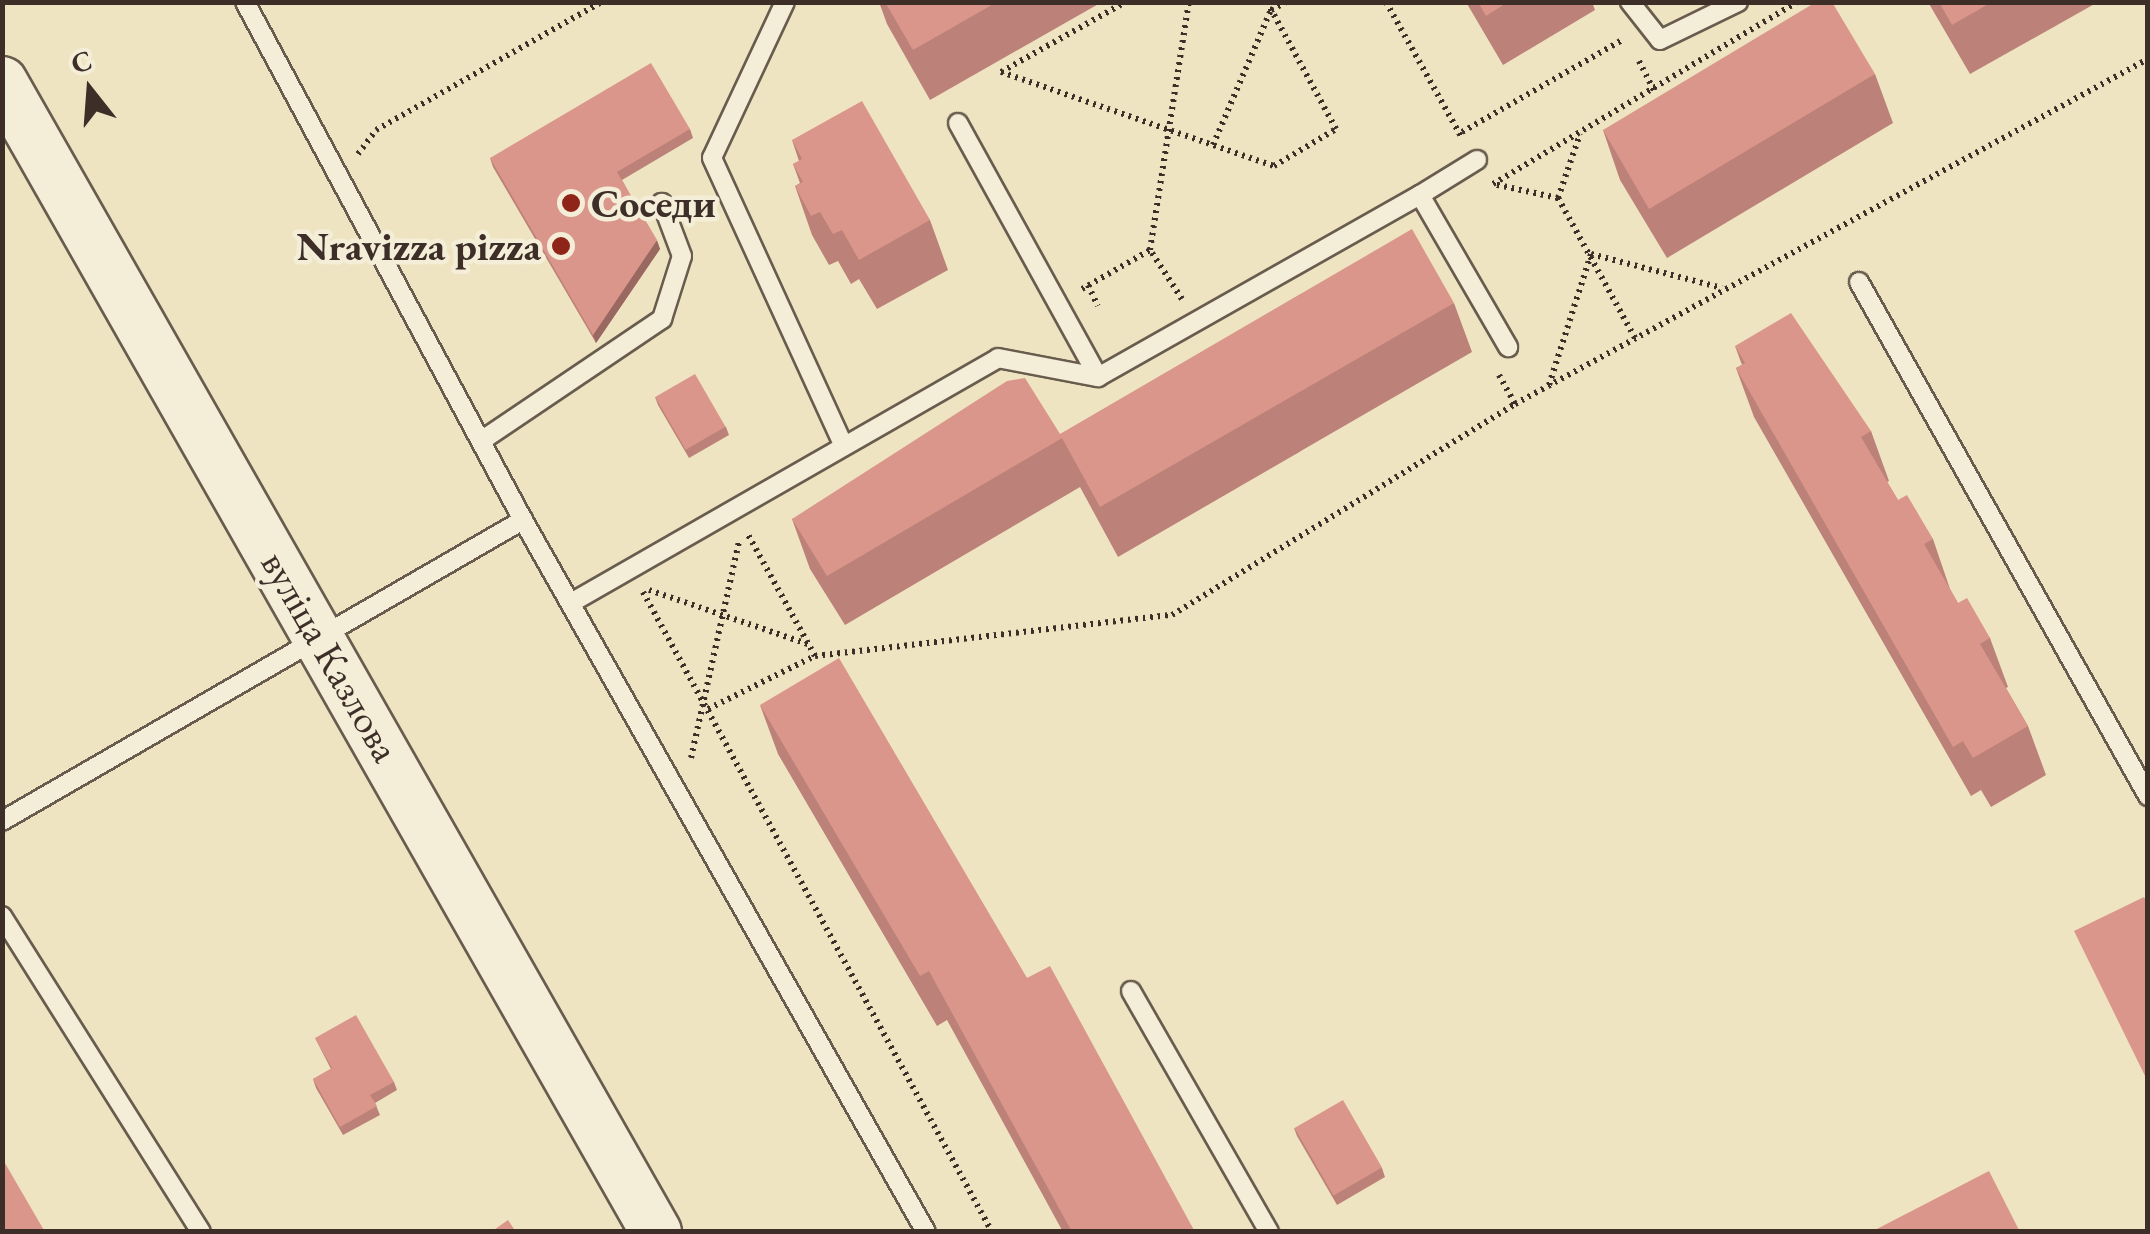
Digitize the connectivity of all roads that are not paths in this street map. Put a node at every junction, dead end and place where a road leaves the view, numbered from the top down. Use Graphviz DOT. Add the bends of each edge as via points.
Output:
graph roads {
  1 [pos="246,2"];
  2 [pos="785,2"];
  3 [pos="1630,2"];
  4 [pos="1738,2"];
  5 [pos="2,82"];
  6 [pos="958,123"];
  7 [pos="1477,160"];
  8 [pos="1420,195"];
  9 [pos="662,203"];
  10 [pos="1858,282"];
  11 [pos="1508,347"];
  12 [pos="1098,377"];
  13 [pos="484,439"];
  14 [pos="843,444"];
  15 [pos="523,520"];
  16 [pos="576,600"];
  17 [pos="319,634"];
  18 [pos="2148,796"];
  19 [pos="2,821"];
  20 [pos="2,916"];
  21 [pos="1131,991"];
  22 [pos="202,1232"];
  23 [pos="656,1232"];
  24 [pos="926,1232"];
  25 [pos="1269,1232"];
  1 -- 13 [label="lane" via="339,184"];
  2 -- 14 [label="lane" via="720,133 714,169"];
  3 -- 4 [label="lane" via="1660,40"];
  5 -- 17 [label="main road, вуліца Казлова"];
  6 -- 12 [label="lane"];
  7 -- 8 [label="lane"];
  8 -- 11 [label="lane"];
  8 -- 12 [label="lane"];
  9 -- 13 [label="lane" via="682,256 662,319"];
  10 -- 18 [label="lane"];
  12 -- 14 [label="lane" via="998,358"];
  13 -- 15 [label="lane"];
  14 -- 16 [label="lane"];
  15 -- 16 [label="lane"];
  15 -- 17 [label="lane"];
  16 -- 24 [label="lane" via="678,798"];
  17 -- 19 [label="lane"];
  17 -- 23 [label="main road, вуліца Казлова"];
  20 -- 22 [label="lane"];
  21 -- 25 [label="lane"];
}
